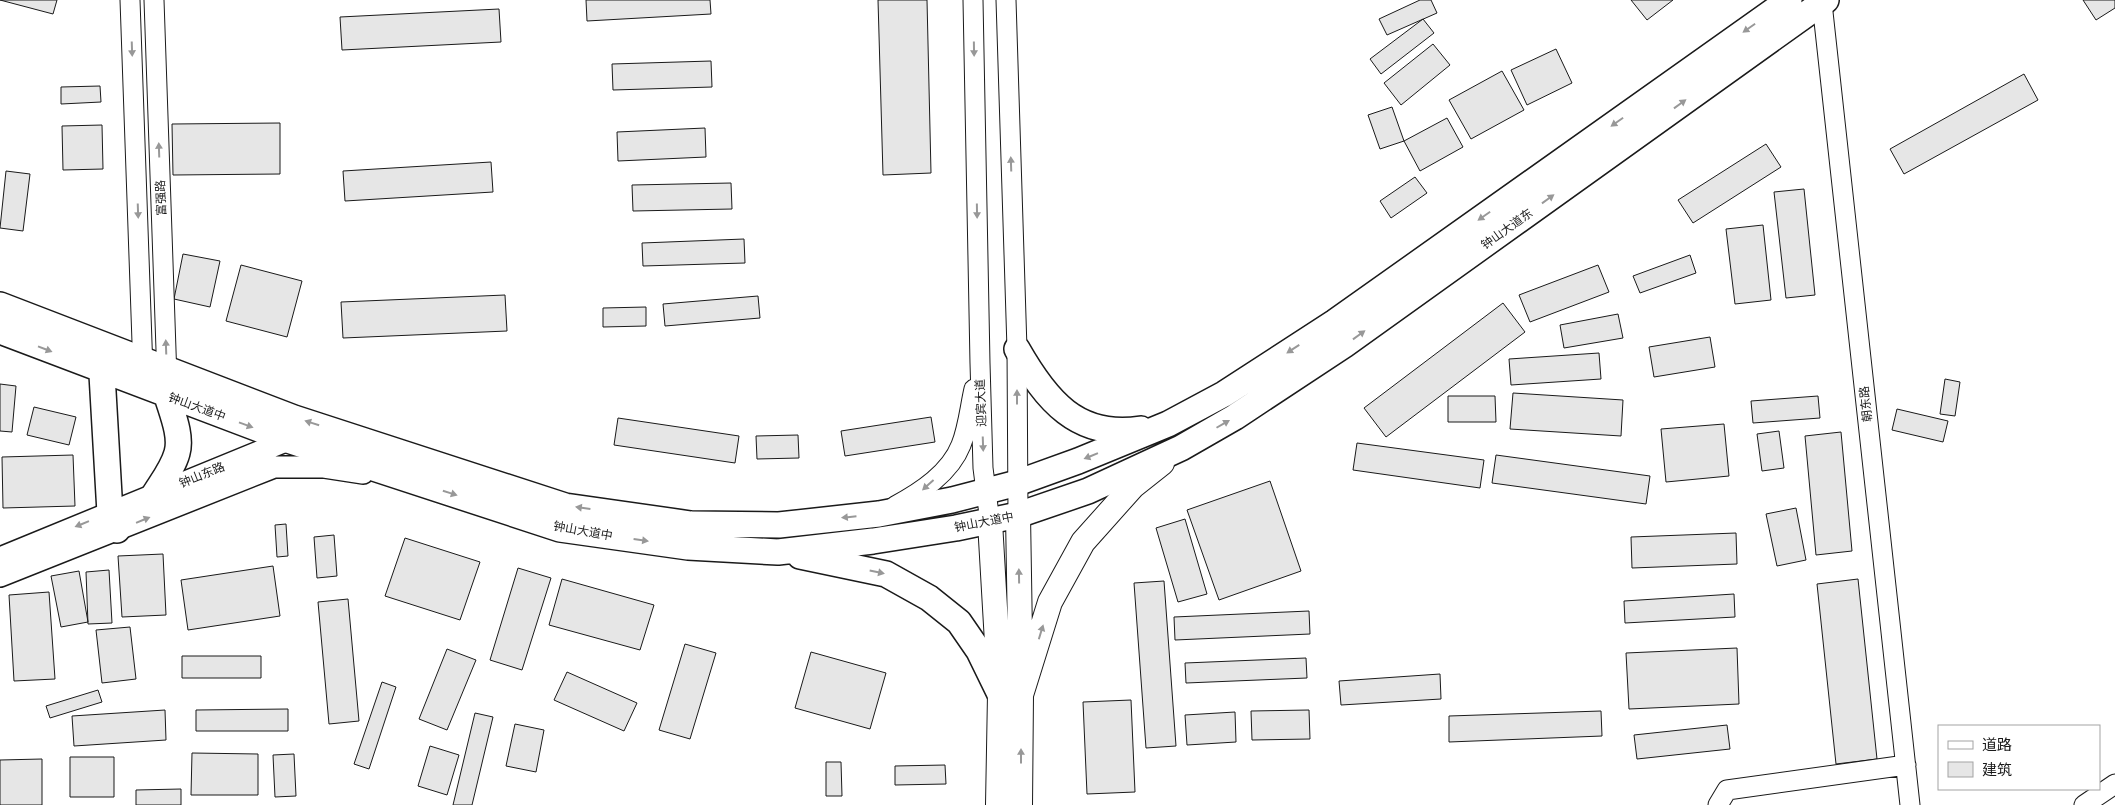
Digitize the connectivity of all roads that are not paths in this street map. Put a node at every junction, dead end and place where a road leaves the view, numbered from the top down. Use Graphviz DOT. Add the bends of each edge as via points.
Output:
graph roads {
  1 [pos="130,0"];
  2 [pos="154,0"];
  3 [pos="973,0"];
  4 [pos="1006,0"];
  5 [pos="1789,0"];
  6 [pos="1824,1"];
  7 [pos="0,305"];
  8 [pos="0,331"];
  9 [pos="100,344"];
  10 [pos="1017,350"];
  11 [pos="143,360"];
  12 [pos="980,363"];
  13 [pos="167,370"];
  14 [pos="102,371"];
  15 [pos="143,387"];
  16 [pos="167,396"];
  17 [pos="1168,424"];
  18 [pos="288,440"];
  19 [pos="1181,448"];
  20 [pos="411,456"];
  21 [pos="411,480"];
  22 [pos="1017,483"];
  23 [pos="986,490"];
  24 [pos="154,495"];
  25 [pos="879,514"];
  26 [pos="1018,515"];
  27 [pos="113,521"];
  28 [pos="990,522"];
  29 [pos="778,552"];
  30 [pos="0,558"];
  31 [pos="0,576"];
  32 [pos="1010,695"];
  33 [pos="1906,765"];
  34 [pos="2115,784"];
  35 [pos="998,805"];
  36 [pos="1020,805"];
  37 [pos="1718,805"];
  38 [pos="1910,805"];
  39 [pos="2084,805"];
  1 -- 11 [label="street, 富强路, one-way"];
  13 -- 2 [label="street, 富强路, one-way"];
  3 -- 12 [label="street, 迎宾大道, one-way"];
  10 -- 4 [label="street, 迎宾大道, one-way"];
  5 -- 17 [label="highway, 钟山大道东, one-way" via="1335,322 1224,394"];
  19 -- 6 [label="highway, 钟山大道东, one-way" via="1344,346"];
  6 -- 33 [label="street, 朝东路"];
  7 -- 9 [label="highway, 钟山大道中"];
  8 -- 14 [label="highway, 钟山大道中, one-way"];
  9 -- 11 [label="highway, 钟山大道中"];
  9 -- 14 [label="highway"];
  10 -- 17 [label="highway" via="1035,380 1057,406 1073,418 1101,429 1128,431"];
  22 -- 10 [label="street, 迎宾大道, one-way"];
  11 -- 13 [label="highway, 钟山大道中"];
  11 -- 15 [label="street, 富强路"];
  12 -- 23 [label="street, 迎宾大道, one-way"];
  12 -- 25 [label="street, one-way" via="962,444 956,454 919,493"];
  13 -- 16 [label="street, 富强路"];
  20 -- 13 [label="highway, 钟山大道中, one-way" via="294,418"];
  14 -- 15 [label="highway, 钟山大道中"];
  14 -- 27 [label="highway"];
  15 -- 16 [label="highway, 钟山大道中"];
  16 -- 18 [label="highway, 钟山大道中, one-way"];
  16 -- 24 [label="highway" via="177,432 178,452"];
  17 -- 22 [label="highway, 钟山大道中, one-way"];
  18 -- 20 [label="main road, 钟山东路"];
  18 -- 21 [label="highway, 钟山大道中"];
  18 -- 24 [label="main road, 钟山东路"];
  19 -- 26 [label="highway, 钟山大道中" via="1088,491"];
  32 -- 19 [label="main road, one-way" via="1050,602 1083,542 1132,486"];
  25 -- 20 [label="highway, 钟山大道中, one-way" via="779,524 691,524 565,506"];
  27 -- 21 [label="main road, 钟山东路, one-way" via="274,467 324,467"];
  21 -- 29 [label="highway, 钟山大道中, one-way" via="560,529 688,547"];
  22 -- 23 [label="highway, 钟山大道中"];
  22 -- 26 [label="street, 迎宾大道"];
  23 -- 25 [label="highway, 钟山大道中"];
  23 -- 28 [label="street, 迎宾大道"];
  24 -- 27 [label="main road, 钟山东路"];
  26 -- 28 [label="highway, 钟山大道中"];
  32 -- 26 [label="main road, 迎宾大道, one-way"];
  27 -- 30 [label="main road, 钟山东路, one-way"];
  27 -- 31 [label="main road, 钟山东路"];
  28 -- 29 [label="highway, 钟山大道中"];
  28 -- 32 [label="main road, 迎宾大道"];
  29 -- 32 [label="highway, one-way" via="886,574 929,598 959,622"];
  32 -- 35 [label="main road, 迎宾大道"];
  36 -- 32 [label="main road, 迎宾大道, one-way"];
  33 -- 37 [label="street" via="1726,790"];
  33 -- 38 [label="street, 朝东路"];
  34 -- 39 [label="street"];
}
